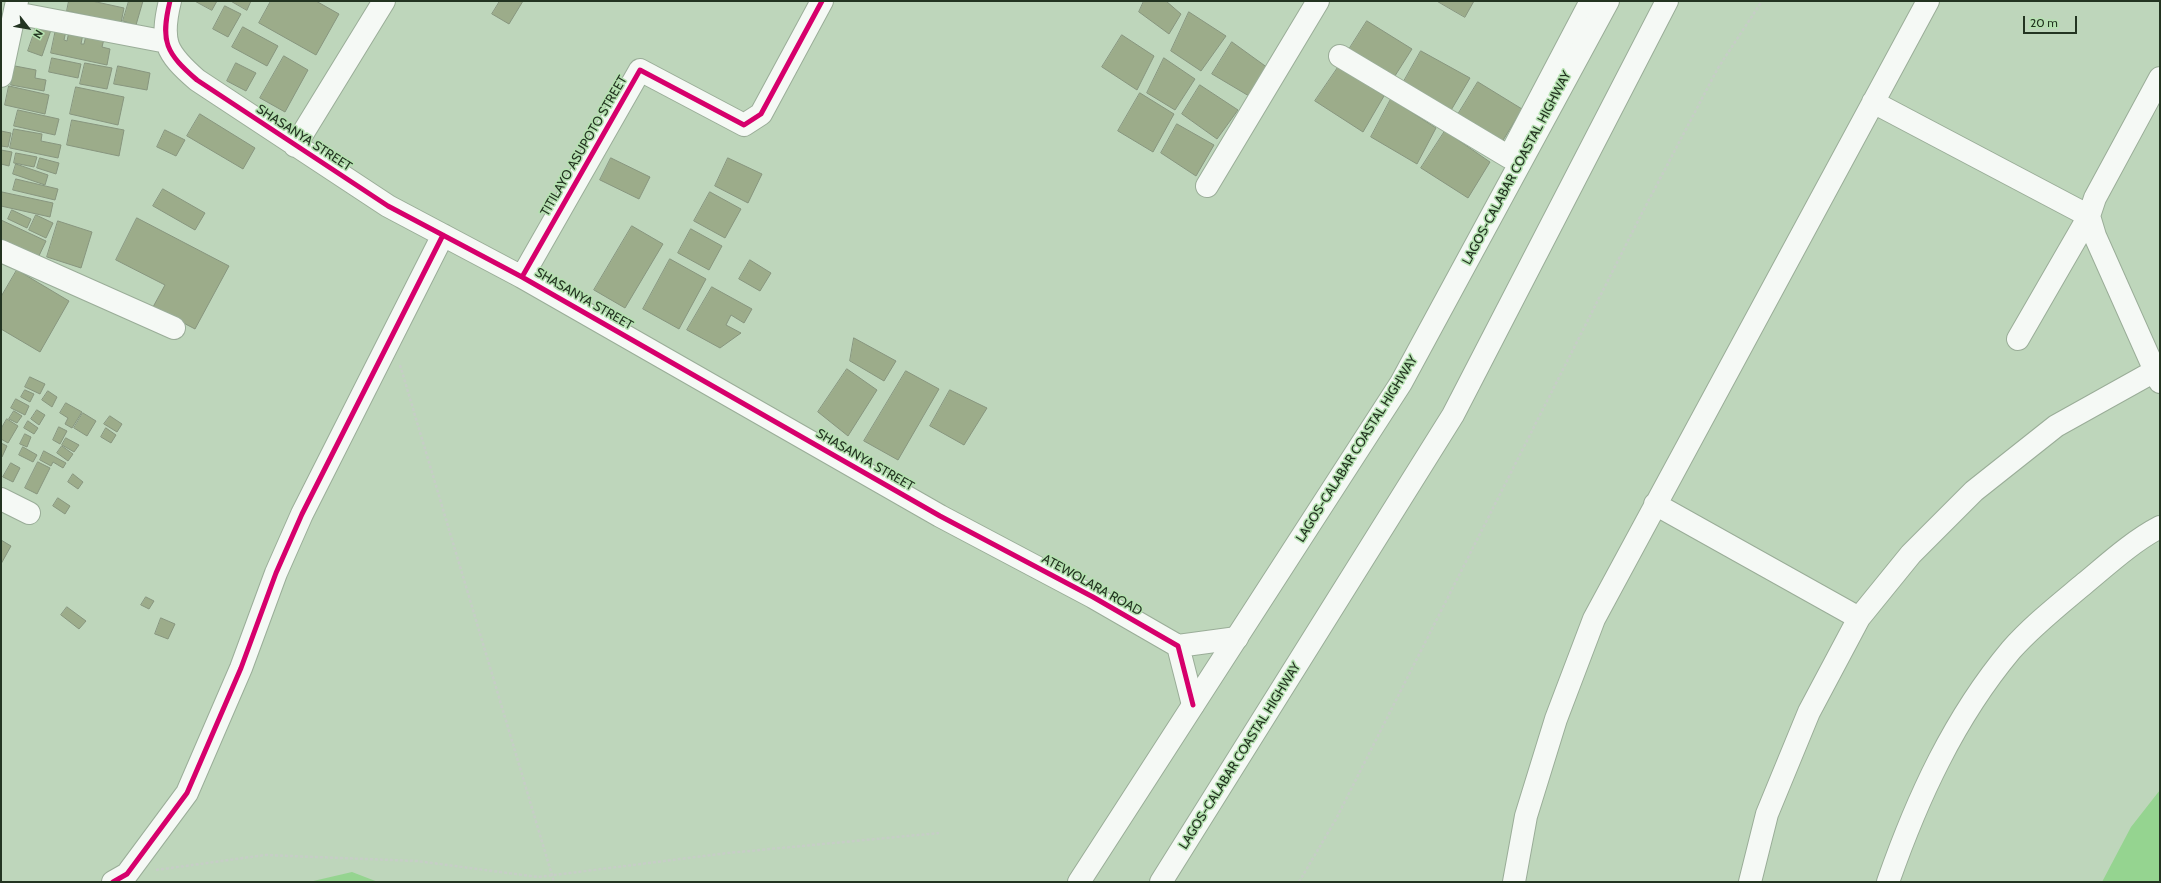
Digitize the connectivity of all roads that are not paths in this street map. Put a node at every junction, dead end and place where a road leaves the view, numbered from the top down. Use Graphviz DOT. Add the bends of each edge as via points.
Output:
graph roads {
  1 [pos="170,1"];
  2 [pos="384,1"];
  3 [pos="822,1"];
  4 [pos="1318,1"];
  5 [pos="1590,1"];
  6 [pos="1608,1"];
  7 [pos="1667,1"];
  8 [pos="1928,1"];
  9 [pos="16,7"];
  10 [pos="167,42"];
  11 [pos="1340,56"];
  12 [pos="1,76"];
  13 [pos="2160,78"];
  14 [pos="1873,102"];
  15 [pos="295,146"];
  16 [pos="1207,186"];
  17 [pos="2089,216"];
  18 [pos="443,235"];
  19 [pos="1,251"];
  20 [pos="522,276"];
  21 [pos="174,328"];
  22 [pos="2018,339"];
  23 [pos="2158,373"];
  24 [pos="1,499"];
  25 [pos="1655,504"];
  26 [pos="30,513"];
  27 [pos="940,516"];
  28 [pos="2160,527"];
  29 [pos="1859,618"];
  30 [pos="1237,638"];
  31 [pos="1178,646"];
  32 [pos="1193,705"];
  33 [pos="120,878"];
  34 [pos="1079,882"];
  35 [pos="1161,882"];
  36 [pos="1514,882"];
  37 [pos="1750,882"];
  38 [pos="1888,882"];
  1 -- 10 [label="main road, SHASANYA STREET" via="165,21"];
  2 -- 15 [label="main road"];
  3 -- 20 [label="main road, TITILAYO ASUPOTO STREET" via="760,114 744,125 640,70"];
  4 -- 16 [label="main road"];
  5 -- 11 [label="main road" via="1509,157"];
  6 -- 30 [label="main road, LAGOS-CALABAR COASTAL HIGHWAY" via="1401,383"];
  7 -- 35 [label="main road, LAGOS-CALABAR COASTAL HIGHWAY" via="1453,415"];
  8 -- 14 [label="main road"];
  9 -- 10 [label="main road"];
  9 -- 12 [label="main road"];
  10 -- 15 [label="main road, SHASANYA STREET" via="175,60 197,80"];
  13 -- 17 [label="main road" via="2095,198"];
  14 -- 17 [label="main road"];
  14 -- 25 [label="main road"];
  15 -- 18 [label="main road, SHASANYA STREET" via="388,206"];
  17 -- 22 [label="main road"];
  17 -- 23 [label="main road" via="2095,236"];
  18 -- 20 [label="main road, SHASANYA STREET"];
  18 -- 33 [label="main road" via="302,514 187,793"];
  19 -- 21 [label="main road"];
  20 -- 27 [label="main road, SHASANYA STREET"];
  23 -- 29 [label="main road" via="2056,426 1974,491 1911,554"];
  24 -- 26 [label="main road"];
  25 -- 29 [label="main road"];
  25 -- 36 [label="main road" via="1594,619 1556,719 1526,816"];
  27 -- 31 [label="main road, ATEWOLARA ROAD" via="1093,597"];
  28 -- 38 [label="main road" via="2103,568 2056,607 2011,650 1973,703 1936,763 1906,830"];
  29 -- 37 [label="main road" via="1809,712 1767,814"];
  30 -- 31 [label="main road"];
  30 -- 32 [label="main road, LAGOS-CALABAR COASTAL HIGHWAY"];
  31 -- 32 [label="main road"];
  32 -- 34 [label="main road, LAGOS-CALABAR COASTAL HIGHWAY"];
}
